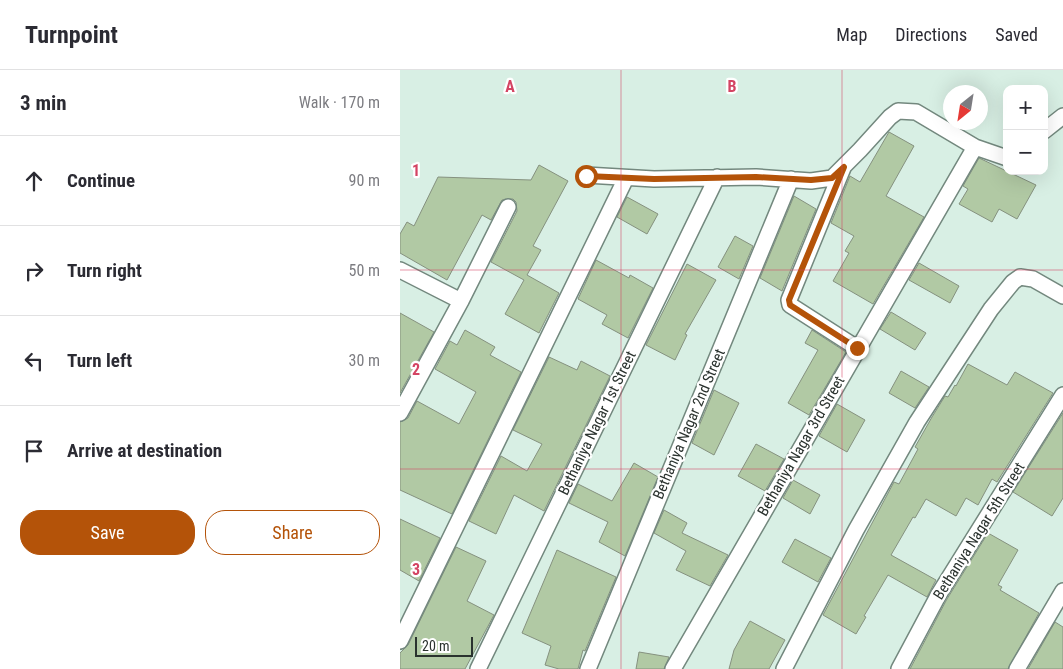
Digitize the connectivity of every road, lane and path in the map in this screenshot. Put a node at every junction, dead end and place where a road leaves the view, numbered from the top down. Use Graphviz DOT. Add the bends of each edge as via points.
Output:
graph roads {
  1 [pos="1063,116"];
  2 [pos="1045,130"];
  3 [pos="975,147"];
  4 [pos="1003,157"];
  5 [pos="844,167"];
  6 [pos="586,176"];
  7 [pos="717,177"];
  8 [pos="626,178"];
  9 [pos="791,179"];
  10 [pos="508,207"];
  11 [pos="400,270"];
  12 [pos="1063,296"];
  13 [pos="461,301"];
  14 [pos="857,348"];
  15 [pos="1063,395"];
  16 [pos="400,413"];
  17 [pos="1063,591"];
  18 [pos="400,640"];
  19 [pos="478,669"];
  20 [pos="588,669"];
  21 [pos="673,669"];
  22 [pos="784,669"];
  23 [pos="899,669"];
  24 [pos="1017,669"];
  1 -- 2 [label="street"];
  3 -- 4 [label="street"];
  3 -- 5 [label="street" via="916,112 898,111"];
  3 -- 14 [label="street, Bethaniya Nagar 3rd Street"];
  5 -- 9 [label="street" via="832,178"];
  5 -- 14 [label="street" via="789,300 790,305"];
  6 -- 8 [label="street"];
  7 -- 8 [label="street"];
  7 -- 9 [label="street"];
  7 -- 19 [label="street, Bethaniya Nagar 1st Street"];
  8 -- 18 [label="street"];
  9 -- 20 [label="street, Bethaniya Nagar 2nd Street"];
  10 -- 13 [label="street"];
  11 -- 13 [label="street"];
  12 -- 22 [label="street" via="1033,279 1020,278 1013,282 991,310 917,422 856,530"];
  13 -- 16 [label="street"];
  14 -- 21 [label="street, Bethaniya Nagar 3rd Street"];
  15 -- 23 [label="street, Bethaniya Nagar 5th Street" via="939,594"];
  17 -- 24 [label="street"];
}
